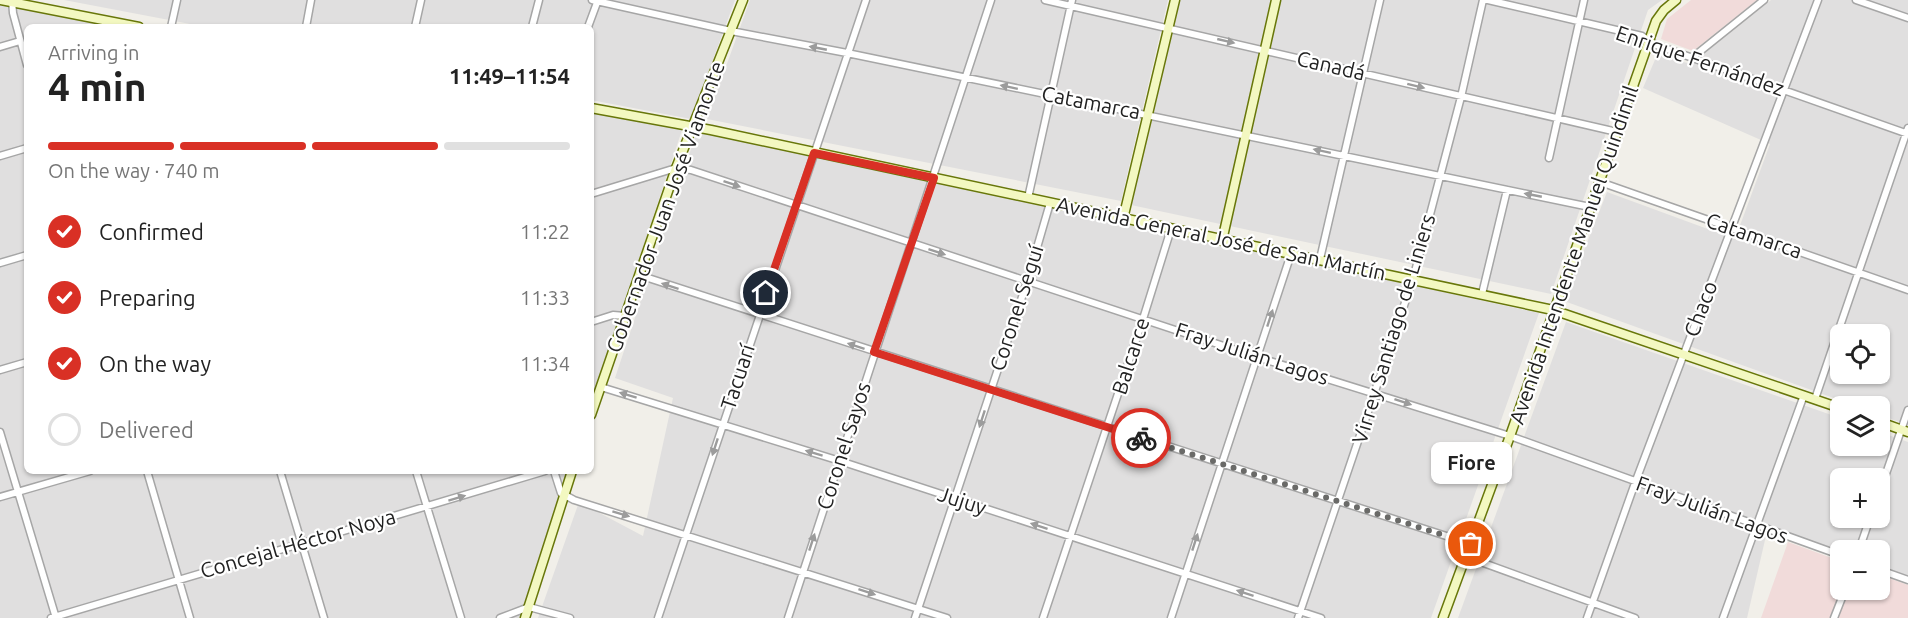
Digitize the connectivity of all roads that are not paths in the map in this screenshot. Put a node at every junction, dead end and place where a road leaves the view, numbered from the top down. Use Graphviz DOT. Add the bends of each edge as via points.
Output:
graph roads {
  1 [pos="1,0"];
  2 [pos="177,0"];
  3 [pos="311,0"];
  4 [pos="421,0"];
  5 [pos="539,0"];
  6 [pos="596,0"];
  7 [pos="743,0"];
  8 [pos="866,0"];
  9 [pos="991,0"];
  10 [pos="1045,0"];
  11 [pos="1175,0"];
  12 [pos="1276,0"];
  13 [pos="1380,0"];
  14 [pos="1486,0"];
  15 [pos="1584,0"];
  16 [pos="1676,0"];
  17 [pos="1764,0"];
  18 [pos="1818,0"];
  19 [pos="1856,0"];
  20 [pos="11,1"];
  21 [pos="1072,3"];
  22 [pos="1908,18"];
  23 [pos="1578,22"];
  24 [pos="124,24"];
  25 [pos="172,24"];
  26 [pos="307,24"];
  27 [pos="416,24"];
  28 [pos="533,24"];
  29 [pos="589,24"];
  30 [pos="1169,28"];
  31 [pos="731,31"];
  32 [pos="1649,40"];
  33 [pos="20,41"];
  34 [pos="0,47"];
  35 [pos="1264,50"];
  36 [pos="847,53"];
  37 [pos="24,55"];
  38 [pos="1693,57"];
  39 [pos="1363,73"];
  40 [pos="967,78"];
  41 [pos="1783,89"];
  42 [pos="1051,96"];
  43 [pos="1461,97"];
  44 [pos="594,109"];
  45 [pos="1149,115"];
  46 [pos="1558,118"];
  47 [pos="693,126"];
  48 [pos="1617,132"];
  49 [pos="1907,132"];
  50 [pos="1245,135"];
  51 [pos="24,149"];
  52 [pos="814,153"];
  53 [pos="0,156"];
  54 [pos="1344,156"];
  55 [pos="1549,158"];
  56 [pos="676,168"];
  57 [pos="1441,176"];
  58 [pos="934,178"];
  59 [pos="1600,182"];
  60 [pos="1507,190"];
  61 [pos="594,193"];
  62 [pos="1028,198"];
  63 [pos="1050,202"];
  64 [pos="795,206"];
  65 [pos="1590,207"];
  66 [pos="1123,219"];
  67 [pos="1731,228"];
  68 [pos="1171,229"];
  69 [pos="1222,241"];
  70 [pos="912,244"];
  71 [pos="1291,254"];
  72 [pos="24,256"];
  73 [pos="1320,259"];
  74 [pos="0,263"];
  75 [pos="1857,272"];
  76 [pos="639,275"];
  77 [pos="1413,279"];
  78 [pos="1027,282"];
  79 [pos="1908,290"];
  80 [pos="1482,294"];
  81 [pos="1553,310"];
  82 [pos="625,315"];
  83 [pos="759,315"];
  84 [pos="1143,320"];
  85 [pos="594,321"];
  86 [pos="874,352"];
  87 [pos="1684,355"];
  88 [pos="1257,357"];
  89 [pos="24,363"];
  90 [pos="0,370"];
  91 [pos="601,387"];
  92 [pos="991,390"];
  93 [pos="1375,393"];
  94 [pos="1804,395"];
  95 [pos="1815,399"];
  96 [pos="1830,404"];
  97 [pos="594,407"];
  98 [pos="1908,410"];
  99 [pos="723,424"];
  100 [pos="1890,425"];
  101 [pos="1107,427"];
  102 [pos="1905,430"];
  103 [pos="0,432"];
  104 [pos="1510,436"];
  105 [pos="840,461"];
  106 [pos="1221,464"];
  107 [pos="1889,468"];
  108 [pos="80,474"];
  109 [pos="148,474"];
  110 [pos="281,474"];
  111 [pos="417,474"];
  112 [pos="535,474"];
  113 [pos="555,474"];
  114 [pos="572,474"];
  115 [pos="1635,483"];
  116 [pos="18,492"];
  117 [pos="565,496"];
  118 [pos="0,497"];
  119 [pos="955,499"];
  120 [pos="1339,502"];
  121 [pos="427,507"];
  122 [pos="1757,526"];
  123 [pos="686,534"];
  124 [pos="1071,536"];
  125 [pos="302,543"];
  126 [pos="1471,544"];
  127 [pos="1830,552"];
  128 [pos="1467,557"];
  129 [pos="803,572"];
  130 [pos="1185,574"];
  131 [pos="1890,574"];
  132 [pos="179,579"];
  133 [pos="1908,580"];
  134 [pos="1841,600"];
  135 [pos="1592,603"];
  136 [pos="529,608"];
  137 [pos="918,609"];
  138 [pos="1299,615"];
  139 [pos="54,618"];
  140 [pos="190,618"];
  141 [pos="324,618"];
  142 [pos="461,618"];
  143 [pos="500,618"];
  144 [pos="525,618"];
  145 [pos="570,618"];
  146 [pos="658,618"];
  147 [pos="788,618"];
  148 [pos="915,618"];
  149 [pos="947,618"];
  150 [pos="1043,618"];
  151 [pos="1171,618"];
  152 [pos="1321,618"];
  153 [pos="1443,618"];
  154 [pos="1587,618"];
  155 [pos="1635,618"];
  156 [pos="1723,618"];
  157 [pos="1834,618"];
  1 -- 20 [label="street"];
  2 -- 25 [label="street"];
  3 -- 26 [label="street"];
  4 -- 27 [label="street"];
  5 -- 28 [label="street"];
  6 -- 29 [label="street"];
  6 -- 31 [label="street, Catamarca"];
  7 -- 31 [label="street, Gobernador Juan José Viamonte"];
  8 -- 36 [label="street, Tacuarí"];
  9 -- 40 [label="street, Coronel Sayos"];
  10 -- 21 [label="street, Canadá"];
  11 -- 30 [label="street"];
  12 -- 35 [label="street"];
  13 -- 39 [label="street"];
  14 -- 23 [label="street, Enrique Fernández"];
  14 -- 43 [label="street, Virrey Santiago de Liniers"];
  15 -- 23 [label="street"];
  16 -- 32 [label="street, Avenida Intendente Manuel Quindimil" via="1659,15"];
  17 -- 38 [label="street"];
  18 -- 41 [label="street, Chaco"];
  19 -- 22 [label="street"];
  20 -- 24 [label="street"];
  20 -- 33 [label="street"];
  21 -- 30 [label="street, Canadá"];
  21 -- 42 [label="street"];
  23 -- 32 [label="street, Enrique Fernández"];
  23 -- 46 [label="street"];
  30 -- 35 [label="street, Canadá, one-way"];
  30 -- 45 [label="street"];
  36 -- 31 [label="street, Catamarca, one-way"];
  31 -- 47 [label="street, Gobernador Juan José Viamonte"];
  32 -- 38 [label="street, Enrique Fernández"];
  32 -- 48 [label="street, Avenida Intendente Manuel Quindimil"];
  33 -- 34 [label="street"];
  33 -- 37 [label="street"];
  35 -- 39 [label="street, Canadá"];
  35 -- 50 [label="street"];
  36 -- 40 [label="street, Catamarca"];
  36 -- 52 [label="street, Tacuarí"];
  38 -- 41 [label="street, Enrique Fernández"];
  39 -- 43 [label="street, Canadá, one-way"];
  39 -- 54 [label="street"];
  42 -- 40 [label="street, Catamarca, one-way"];
  40 -- 58 [label="street, Coronel Sayos"];
  41 -- 49 [label="street, Enrique Fernández"];
  41 -- 67 [label="street, Chaco"];
  42 -- 45 [label="street, Catamarca"];
  42 -- 62 [label="street"];
  43 -- 46 [label="street, Canadá"];
  43 -- 57 [label="street, Virrey Santiago de Liniers"];
  44 -- 47 [label="street, Avenida General José de San Martín"];
  45 -- 50 [label="street, Catamarca"];
  45 -- 66 [label="street"];
  46 -- 48 [label="street, Canadá"];
  46 -- 55 [label="street"];
  47 -- 52 [label="street, Avenida General José de San Martín"];
  47 -- 56 [label="street, Gobernador Juan José Viamonte"];
  48 -- 59 [label="street, Avenida Intendente Manuel Quindimil"];
  49 -- 75 [label="street"];
  54 -- 50 [label="street, Catamarca, one-way"];
  50 -- 69 [label="street"];
  51 -- 53 [label="street"];
  52 -- 58 [label="street, Avenida General José de San Martín"];
  52 -- 64 [label="street, Tacuarí"];
  54 -- 57 [label="street, Catamarca"];
  54 -- 73 [label="street"];
  56 -- 61 [label="street"];
  56 -- 64 [label="street, Fray Julián Lagos, one-way"];
  56 -- 76 [label="street, Gobernador Juan José Viamonte"];
  57 -- 60 [label="street, Catamarca"];
  57 -- 77 [label="street, Virrey Santiago de Liniers"];
  58 -- 62 [label="street, Avenida General José de San Martín"];
  58 -- 70 [label="street, Coronel Sayos"];
  59 -- 65 [label="street, Avenida Intendente Manuel Quindimil"];
  59 -- 67 [label="street, Catamarca"];
  65 -- 60 [label="street, Catamarca, one-way"];
  60 -- 80 [label="street"];
  62 -- 63 [label="street, Avenida General José de San Martín"];
  63 -- 66 [label="street, Avenida General José de San Martín"];
  63 -- 78 [label="street, Coronel Seguí"];
  64 -- 70 [label="street, Fray Julián Lagos"];
  64 -- 83 [label="street, Tacuarí"];
  65 -- 81 [label="street, Avenida Intendente Manuel Quindimil"];
  66 -- 68 [label="street, Avenida General José de San Martín"];
  67 -- 75 [label="street, Catamarca"];
  67 -- 87 [label="street, Chaco"];
  68 -- 69 [label="street, Avenida General José de San Martín"];
  68 -- 84 [label="street, Balcarce"];
  69 -- 71 [label="street, Avenida General José de San Martín"];
  70 -- 78 [label="street, Fray Julián Lagos, one-way"];
  70 -- 86 [label="street, Coronel Sayos"];
  71 -- 73 [label="street, Avenida General José de San Martín"];
  88 -- 71 [label="street, one-way"];
  72 -- 74 [label="street"];
  73 -- 77 [label="street, Avenida General José de San Martín"];
  75 -- 79 [label="street, Catamarca"];
  75 -- 95 [label="street"];
  76 -- 82 [label="street, Gobernador Juan José Viamonte"];
  83 -- 76 [label="street, one-way"];
  77 -- 80 [label="street, Avenida General José de San Martín"];
  77 -- 93 [label="street, Virrey Santiago de Liniers"];
  78 -- 84 [label="street, Fray Julián Lagos"];
  78 -- 92 [label="street, Coronel Seguí"];
  80 -- 81 [label="street, Avenida General José de San Martín"];
  81 -- 87 [label="street, Avenida General José de San Martín"];
  81 -- 104 [label="street, Avenida Intendente Manuel Quindimil"];
  82 -- 85 [label="street"];
  82 -- 91 [label="street, Gobernador Juan José Viamonte"];
  86 -- 83 [label="street, one-way"];
  83 -- 99 [label="street, Tacuarí"];
  84 -- 88 [label="street, Fray Julián Lagos"];
  84 -- 101 [label="street, Balcarce"];
  86 -- 92 [label="street"];
  86 -- 105 [label="street, Coronel Sayos"];
  87 -- 94 [label="street, Avenida General José de San Martín"];
  87 -- 115 [label="street, Chaco"];
  88 -- 93 [label="street, Fray Julián Lagos"];
  88 -- 106 [label="street"];
  89 -- 90 [label="street"];
  91 -- 97 [label="street, Gobernador Juan José Viamonte"];
  99 -- 91 [label="street, Jujuy, one-way"];
  92 -- 101 [label="street"];
  92 -- 119 [label="street, Coronel Seguí, one-way"];
  93 -- 104 [label="street, Fray Julián Lagos, one-way"];
  93 -- 120 [label="street, Virrey Santiago de Liniers"];
  94 -- 95 [label="street, Avenida General José de San Martín"];
  94 -- 122 [label="street"];
  95 -- 96 [label="street, Avenida General José de San Martín"];
  98 -- 102 [label="street"];
  105 -- 99 [label="street, Jujuy, one-way"];
  99 -- 123 [label="street, Tacuarí, one-way"];
  100 -- 102 [label="street"];
  101 -- 106 [label="street"];
  101 -- 124 [label="street, Balcarce"];
  102 -- 107 [label="street"];
  103 -- 116 [label="street"];
  104 -- 115 [label="street, Fray Julián Lagos"];
  104 -- 126 [label="street, Avenida Intendente Manuel Quindimil"];
  105 -- 119 [label="street, Jujuy"];
  129 -- 105 [label="street, Coronel Sayos, one-way"];
  106 -- 120 [label="street"];
  130 -- 106 [label="street, one-way"];
  108 -- 116 [label="street"];
  109 -- 132 [label="street"];
  110 -- 125 [label="street"];
  111 -- 121 [label="street"];
  121 -- 112 [label="street, Concejal Héctor Noya, one-way"];
  113 -- 117 [label="street"];
  114 -- 117 [label="street"];
  115 -- 122 [label="street, Fray Julián Lagos"];
  115 -- 135 [label="street, Chaco"];
  116 -- 118 [label="street"];
  116 -- 139 [label="street"];
  117 -- 123 [label="street, one-way"];
  117 -- 136 [label="street"];
  124 -- 119 [label="street, Jujuy, one-way"];
  119 -- 137 [label="street, Coronel Seguí"];
  120 -- 126 [label="street"];
  120 -- 138 [label="street, Virrey Santiago de Liniers"];
  121 -- 125 [label="street, Concejal Héctor Noya"];
  121 -- 142 [label="street"];
  122 -- 127 [label="street, Fray Julián Lagos"];
  122 -- 156 [label="street"];
  123 -- 129 [label="street"];
  123 -- 146 [label="street, Tacuarí"];
  124 -- 130 [label="street, Jujuy"];
  124 -- 150 [label="street, Balcarce"];
  125 -- 132 [label="street, Concejal Héctor Noya"];
  125 -- 141 [label="street"];
  126 -- 128 [label="street, Avenida Intendente Manuel Quindimil"];
  128 -- 135 [label="street"];
  128 -- 153 [label="street, Avenida Intendente Manuel Quindimil"];
  129 -- 137 [label="street, one-way"];
  129 -- 147 [label="street, Coronel Sayos"];
  138 -- 130 [label="street, Jujuy, one-way"];
  130 -- 151 [label="street"];
  131 -- 133 [label="street"];
  132 -- 139 [label="street, Concejal Héctor Noya"];
  132 -- 140 [label="street"];
  134 -- 157 [label="street"];
  135 -- 154 [label="street, Chaco"];
  135 -- 155 [label="street"];
  136 -- 143 [label="street"];
  136 -- 144 [label="street"];
  136 -- 145 [label="street"];
  137 -- 148 [label="street, Coronel Seguí"];
  137 -- 149 [label="street"];
  138 -- 152 [label="street, Jujuy"];
}
